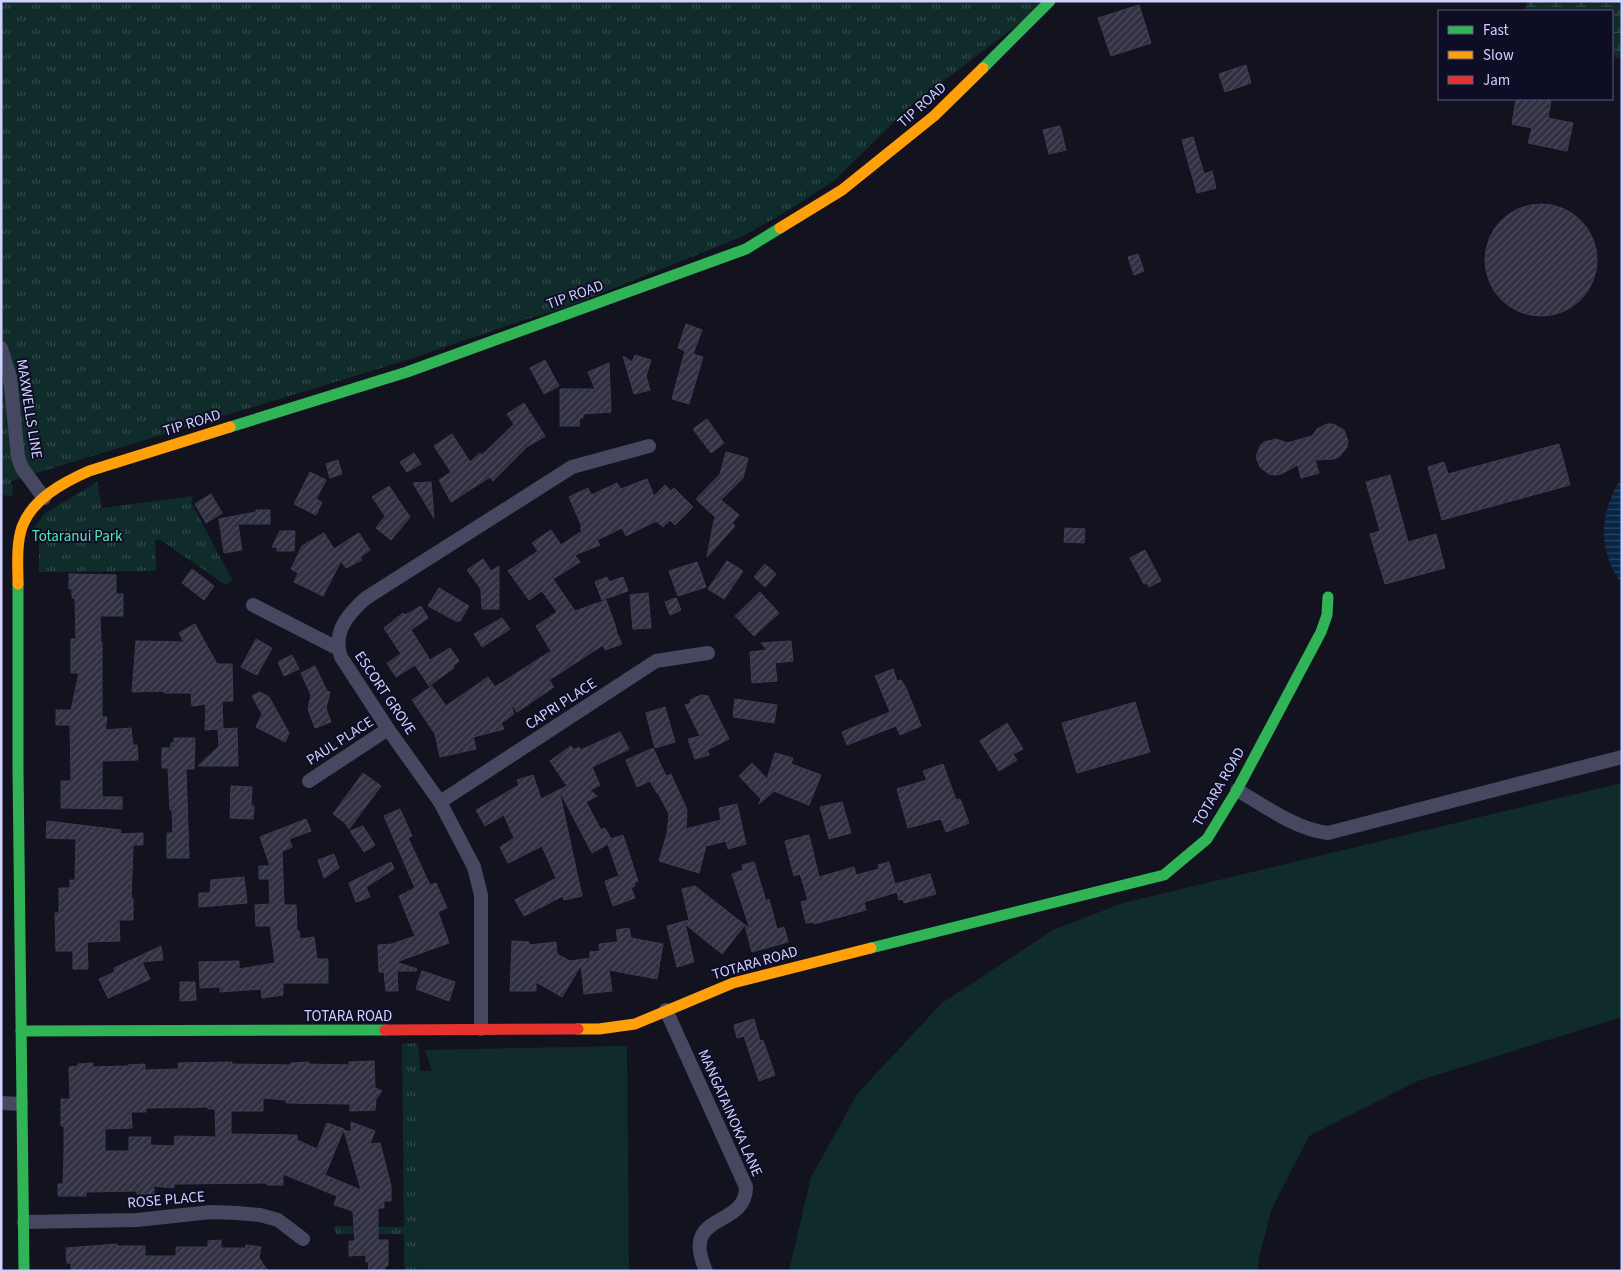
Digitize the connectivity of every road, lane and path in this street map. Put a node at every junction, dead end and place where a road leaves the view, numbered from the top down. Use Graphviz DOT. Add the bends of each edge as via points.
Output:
graph roads {
  1 [pos="1050,1"];
  2 [pos="1,348"];
  3 [pos="649,446"];
  4 [pos="44,498"];
  5 [pos="1328,597"];
  6 [pos="253,605"];
  7 [pos="337,648"];
  8 [pos="708,653"];
  9 [pos="388,729"];
  10 [pos="1622,756"];
  11 [pos="309,780"];
  12 [pos="1237,790"];
  13 [pos="440,802"];
  14 [pos="666,1010"];
  15 [pos="481,1030"];
  16 [pos="21,1031"];
  17 [pos="1,1103"];
  18 [pos="21,1104"];
  19 [pos="24,1222"];
  20 [pos="304,1238"];
  21 [pos="24,1271"];
  22 [pos="706,1271"];
  1 -- 4 [label="street, TIP ROAD" via="934,116 842,190 746,249 407,372 89,471"];
  2 -- 4 [label="street, MAXWELLS LINE" via="10,377 18,457 27,476"];
  3 -- 7 [label="street, ESCORT GROVE" via="572,466 366,598 344,622"];
  4 -- 16 [label="street" via="23,524 18,546 14,769"];
  5 -- 12 [label="street, TOTARA ROAD" via="1322,632"];
  6 -- 7 [label="street"];
  7 -- 9 [label="street, ESCORT GROVE"];
  8 -- 13 [label="street, CAPRI PLACE" via="656,661"];
  9 -- 11 [label="street, PAUL PLACE"];
  9 -- 13 [label="street, ESCORT GROVE"];
  10 -- 12 [label="street" via="1328,833 1313,831"];
  12 -- 14 [label="street, TOTARA ROAD" via="1207,839 1164,875 733,983"];
  13 -- 15 [label="street, ESCORT GROVE" via="474,867 481,895"];
  14 -- 15 [label="street, TOTARA ROAD" via="635,1024 599,1029"];
  14 -- 22 [label="street, MANGATAINOKA LANE" via="746,1187 743,1204 711,1224 699,1242 699,1253"];
  15 -- 16 [label="street, TOTARA ROAD"];
  16 -- 18 [label="street"];
  17 -- 18 [label="street"];
  18 -- 19 [label="street"];
  19 -- 20 [label="street, ROSE PLACE" via="137,1220 211,1212 237,1213 278,1220"];
  19 -- 21 [label="street"];
}
